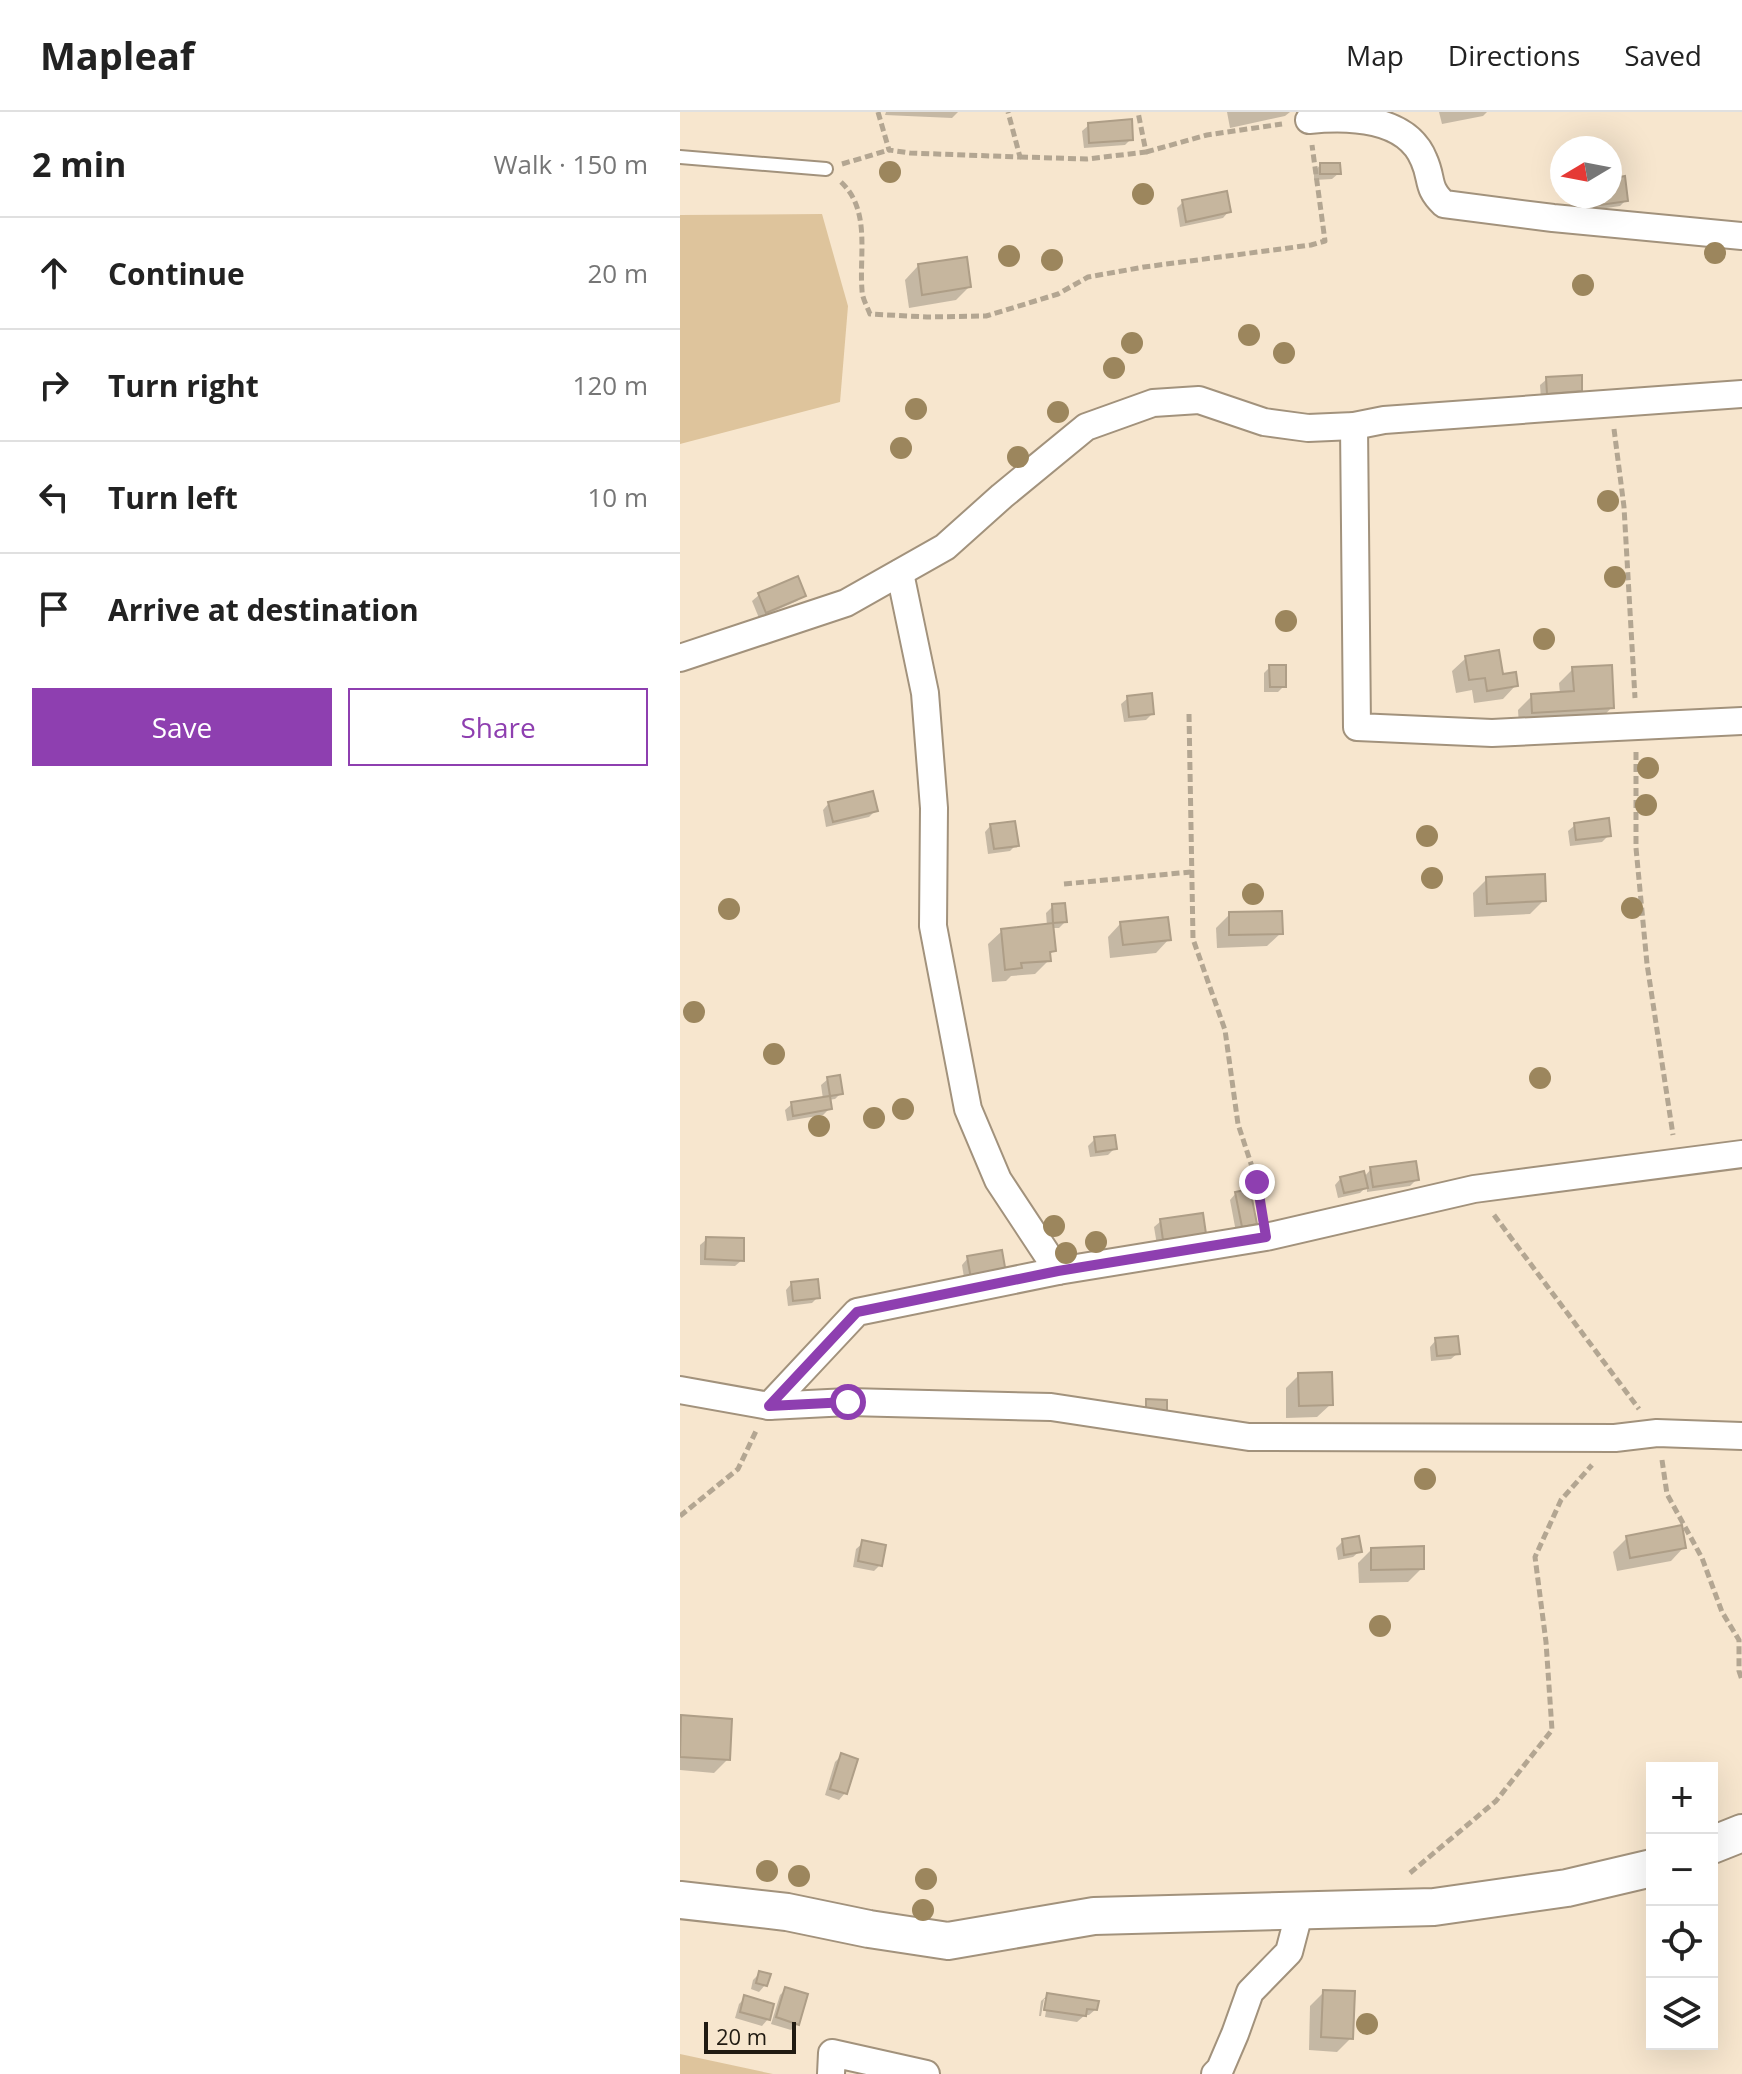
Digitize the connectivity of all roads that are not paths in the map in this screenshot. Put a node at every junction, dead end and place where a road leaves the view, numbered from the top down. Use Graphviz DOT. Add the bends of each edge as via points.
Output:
graph roads {
  1 [pos="1309,120"];
  2 [pos="680,157"];
  3 [pos="826,169"];
  4 [pos="1742,236"];
  5 [pos="1742,394"];
  6 [pos="1354,426"];
  7 [pos="900,573"];
  8 [pos="680,658"];
  9 [pos="1742,721"];
  10 [pos="1742,1154"];
  11 [pos="1058,1271"];
  12 [pos="680,1390"];
  13 [pos="769,1406"];
  14 [pos="1742,1436"];
  15 [pos="1742,1833"];
  16 [pos="1718,1843"];
  17 [pos="1646,1869"];
  18 [pos="680,1900"];
  19 [pos="1300,1910"];
  20 [pos="831,2074"];
  21 [pos="926,2074"];
  22 [pos="1215,2074"];
  1 -- 4 [label="street" via="1357,118 1406,136 1418,147 1433,193 1444,204"];
  2 -- 3 [label="lane"];
  5 -- 6 [label="street"];
  6 -- 7 [label="street" via="1308,428 1264,422 1199,400 1153,403 1086,427 945,547"];
  6 -- 9 [label="street" via="1357,727 1492,733"];
  7 -- 8 [label="street" via="846,603"];
  7 -- 11 [label="street" via="925,693 934,808 933,926 968,1109 998,1180"];
  10 -- 11 [label="street" via="1474,1189 1266,1237"];
  11 -- 13 [label="street" via="857,1312"];
  12 -- 13 [label="street"];
  13 -- 14 [label="street" via="848,1402 1051,1407 1249,1437"];
  15 -- 16 [label="street"];
  17 -- 19 [label="street" via="1567,1888 1434,1907"];
  18 -- 19 [label="street" via="787,1912 948,1941 1094,1916"];
  19 -- 22 [label="street" via="1289,1952 1250,1992"];
  20 -- 21 [label="street" via="832,2053"];
}
